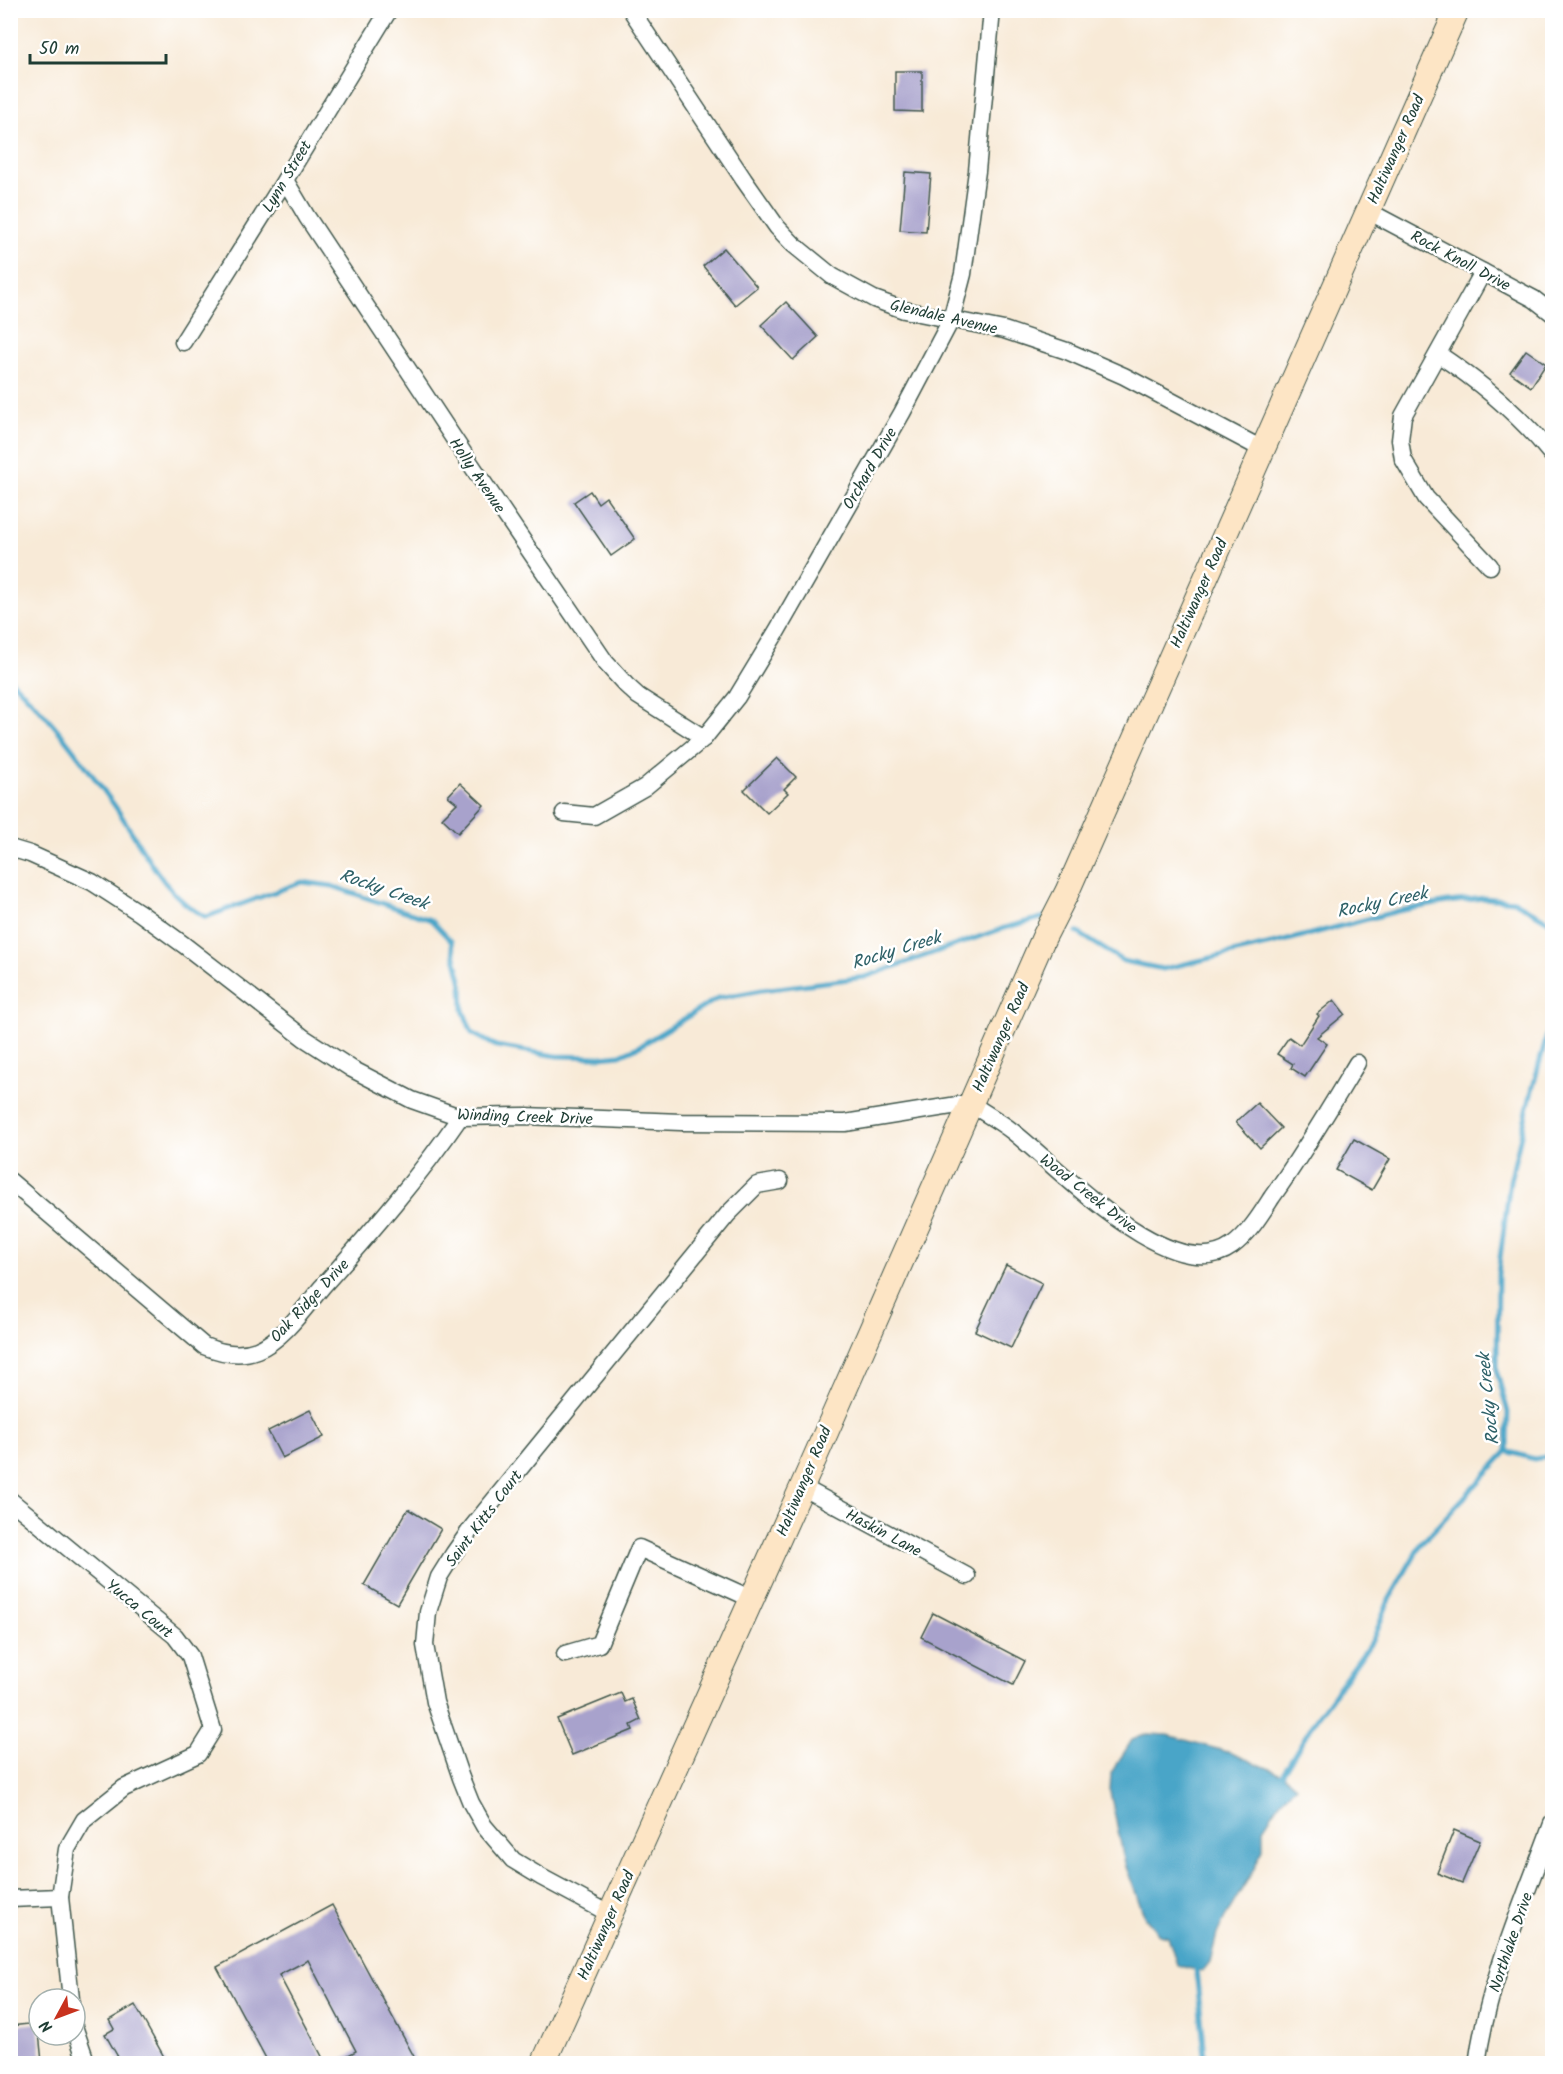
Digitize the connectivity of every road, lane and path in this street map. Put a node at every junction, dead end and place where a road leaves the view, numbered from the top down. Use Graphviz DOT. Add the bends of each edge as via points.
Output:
graph roads {
  1 [pos="389,10"];
  2 [pos="631,10"];
  3 [pos="992,10"];
  4 [pos="1457,10"];
  5 [pos="285,180"];
  6 [pos="1368,210"];
  7 [pos="1483,272"];
  8 [pos="1552,313"];
  9 [pos="951,320"];
  10 [pos="183,342"];
  11 [pos="1438,354"];
  12 [pos="1262,449"];
  13 [pos="1552,455"];
  14 [pos="1490,566"];
  15 [pos="704,738"];
  16 [pos="564,813"];
  17 [pos="10,848"];
  18 [pos="1357,1063"];
  19 [pos="970,1103"];
  20 [pos="460,1117"];
  21 [pos="10,1181"];
  22 [pos="780,1181"];
  23 [pos="802,1487"];
  24 [pos="10,1500"];
  25 [pos="967,1576"];
  26 [pos="752,1599"];
  27 [pos="565,1654"];
  28 [pos="1552,1824"];
  29 [pos="60,1897"];
  30 [pos="10,1899"];
  31 [pos="610,1914"];
  32 [pos="70,1987"];
  33 [pos="81,2047"];
  34 [pos="87,2064"];
  35 [pos="543,2064"];
  36 [pos="1477,2064"];
  1 -- 5 [label="street, Lynn Street"];
  2 -- 9 [label="street, Glendale Avenue" via="744,180 794,245 832,276 874,299"];
  3 -- 9 [label="street, Orchard Drive" via="970,231"];
  4 -- 6 [label="street, Haltiwanger Road"];
  5 -- 10 [label="street, Lynn Street"];
  5 -- 15 [label="street, Holly Avenue" via="448,431 606,663 639,696"];
  6 -- 7 [label="street, Rock Knoll Drive"];
  6 -- 12 [label="street, Haltiwanger Road"];
  7 -- 8 [label="street, Rock Knoll Drive" via="1534,298"];
  7 -- 11 [label="street"];
  9 -- 12 [label="street, Glendale Avenue" via="1004,330 1067,351 1124,376"];
  9 -- 15 [label="street, Orchard Drive" via="777,631 736,697"];
  11 -- 13 [label="street" via="1503,403"];
  11 -- 14 [label="street" via="1404,416 1400,440 1403,459 1426,498"];
  12 -- 19 [label="street, Haltiwanger Road"];
  15 -- 16 [label="street, Orchard Drive" via="645,787 594,816"];
  17 -- 20 [label="street, Winding Creek Drive" via="101,888 352,1069 412,1100"];
  18 -- 19 [label="street, Wood Creek Drive" via="1294,1167 1245,1234 1221,1253 1208,1257 1178,1252 1139,1233 1091,1200 1012,1131"];
  19 -- 20 [label="street, Winding Creek Drive" via="845,1123"];
  19 -- 23 [label="street, Haltiwanger Road"];
  20 -- 21 [label="street, Oak Ridge Drive" via="358,1247 276,1339 256,1350 224,1354 204,1346"];
  22 -- 31 [label="street, Saint Kitts Court" via="757,1185 720,1222 473,1526 439,1577 428,1612 425,1645 435,1702 461,1778 484,1826 513,1860"];
  23 -- 25 [label="street, Haskin Lane"];
  23 -- 26 [label="street, Haltiwanger Road"];
  24 -- 29 [label="street, Yucca Court" via="175,1635 190,1656 213,1730 198,1754 124,1788 84,1820 67,1850"];
  26 -- 27 [label="street" via="639,1548 600,1644"];
  26 -- 31 [label="street, Haltiwanger Road"];
  28 -- 36 [label="street, Northlake Drive" via="1502,1962"];
  29 -- 30 [label="street"];
  29 -- 32 [label="street, Yucca Court"];
  31 -- 35 [label="street, Haltiwanger Road"];
  33 -- 34 [label="street"];
}
